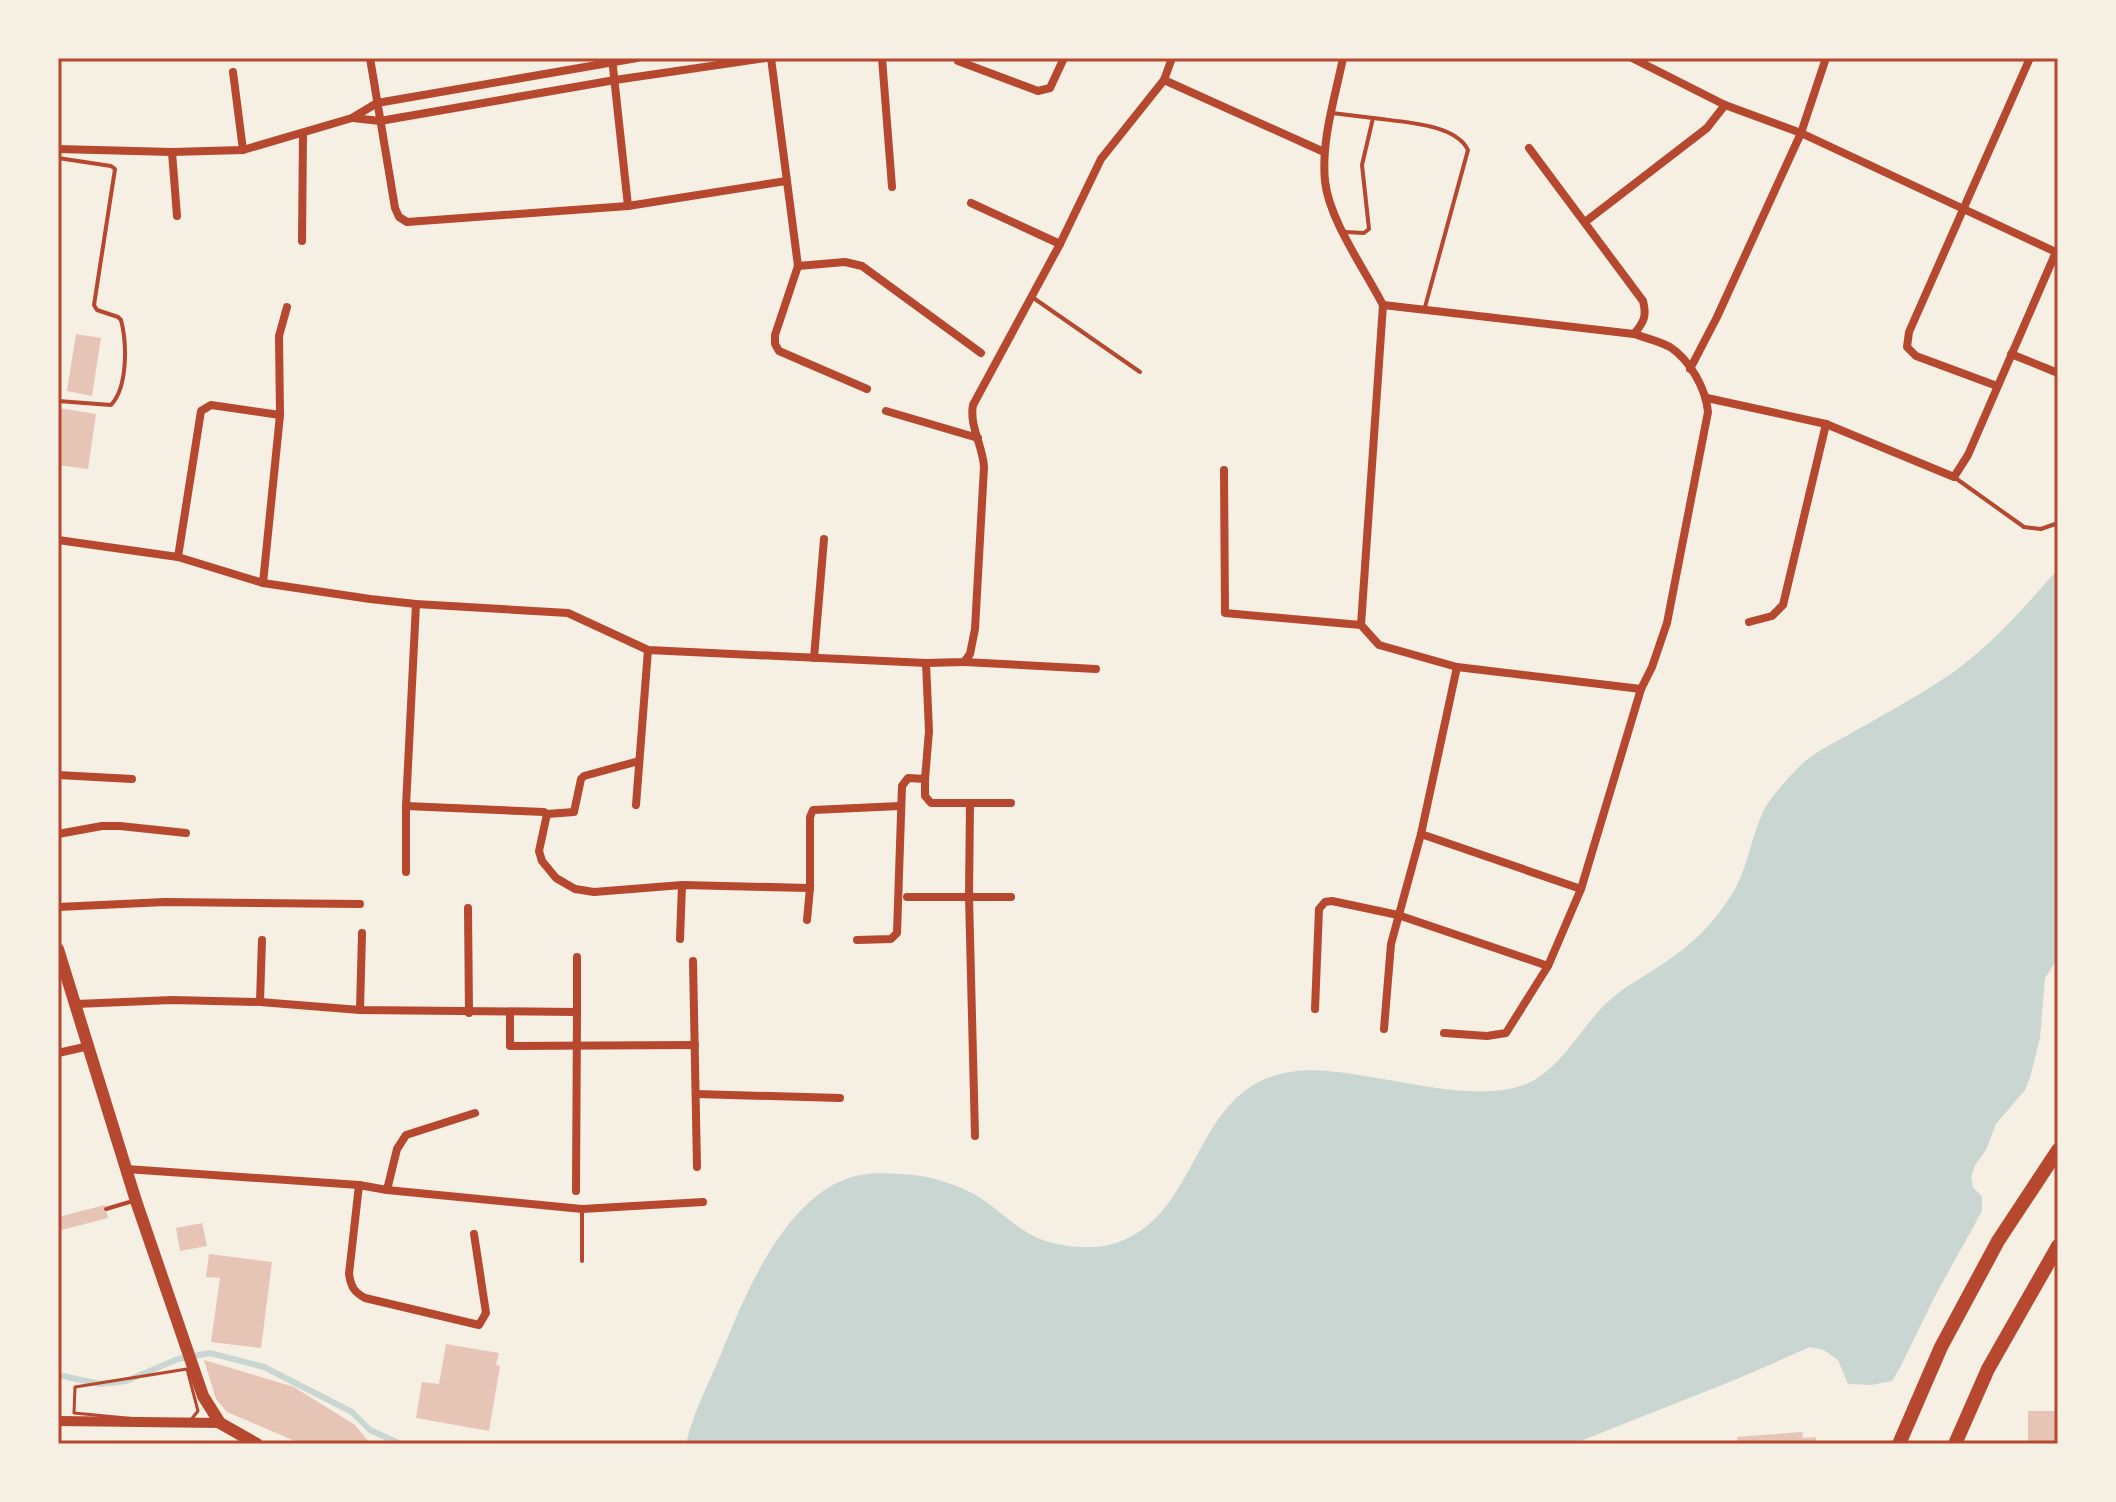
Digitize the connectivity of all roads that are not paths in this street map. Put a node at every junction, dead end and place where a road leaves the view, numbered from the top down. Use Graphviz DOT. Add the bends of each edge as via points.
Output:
graph roads {
  1 [pos="370,58"];
  2 [pos="637,58"];
  3 [pos="769,58"];
  4 [pos="882,58"];
  5 [pos="1064,58"];
  6 [pos="1172,58"];
  7 [pos="1343,58"];
  8 [pos="1632,58"];
  9 [pos="1826,58"];
  10 [pos="2030,58"];
  11 [pos="612,60"];
  12 [pos="746,60"];
  13 [pos="958,61"];
  14 [pos="233,72"];
  15 [pos="615,80"];
  16 [pos="1164,80"];
  17 [pos="377,103"];
  18 [pos="1725,105"];
  19 [pos="1332,113"];
  20 [pos="352,118"];
  21 [pos="1373,118"];
  22 [pos="380,121"];
  23 [pos="1801,133"];
  24 [pos="303,134"];
  25 [pos="1529,148"];
  26 [pos="58,149"];
  27 [pos="243,150"];
  28 [pos="172,152"];
  29 [pos="1324,152"];
  30 [pos="58,158"];
  31 [pos="786,181"];
  32 [pos="892,187"];
  33 [pos="971,203"];
  34 [pos="628,206"];
  35 [pos="1963,207"];
  36 [pos="177,216"];
  37 [pos="1585,222"];
  38 [pos="1345,232"];
  39 [pos="302,241"];
  40 [pos="1060,244"];
  41 [pos="2057,252"];
  42 [pos="798,266"];
  43 [pos="1032,297"];
  44 [pos="1383,305"];
  45 [pos="287,307"];
  46 [pos="1424,310"];
  47 [pos="1634,334"];
  48 [pos="981,353"];
  49 [pos="2011,354"];
  50 [pos="1690,369"];
  51 [pos="1140,372"];
  52 [pos="2058,373"];
  53 [pos="1997,386"];
  54 [pos="867,389"];
  55 [pos="1707,398"];
  56 [pos="58,401"];
  57 [pos="886,411"];
  58 [pos="280,415"];
  59 [pos="1826,424"];
  60 [pos="978,438"];
  61 [pos="1224,470"];
  62 [pos="1954,477"];
  63 [pos="2058,523"];
  64 [pos="824,539"];
  65 [pos="58,540"];
  66 [pos="178,557"];
  67 [pos="263,583"];
  68 [pos="416,604"];
  69 [pos="1749,622"];
  70 [pos="1361,625"];
  71 [pos="648,650"];
  72 [pos="814,658"];
  73 [pos="964,662"];
  74 [pos="926,663"];
  75 [pos="1457,667"];
  76 [pos="1096,669"];
  77 [pos="1641,689"];
  78 [pos="639,761"];
  79 [pos="58,775"];
  80 [pos="132,779"];
  81 [pos="925,779"];
  82 [pos="1011,803"];
  83 [pos="970,804"];
  84 [pos="636,805"];
  85 [pos="406,806"];
  86 [pos="900,806"];
  87 [pos="547,814"];
  88 [pos="186,833"];
  89 [pos="58,834"];
  90 [pos="1421,834"];
  91 [pos="406,872"];
  92 [pos="682,885"];
  93 [pos="810,888"];
  94 [pos="1581,889"];
  95 [pos="907,897"];
  96 [pos="969,897"];
  97 [pos="1011,897"];
  98 [pos="360,904"];
  99 [pos="58,907"];
  100 [pos="468,908"];
  101 [pos="1398,915"];
  102 [pos="807,920"];
  103 [pos="362,933"];
  104 [pos="680,939"];
  105 [pos="262,940"];
  106 [pos="857,940"];
  107 [pos="58,949"];
  108 [pos="577,957"];
  109 [pos="693,961"];
  110 [pos="1548,966"];
  111 [pos="260,1002"];
  112 [pos="76,1004"];
  113 [pos="1315,1009"];
  114 [pos="360,1010"];
  115 [pos="577,1012"];
  116 [pos="469,1013"];
  117 [pos="510,1013"];
  118 [pos="1384,1029"];
  119 [pos="1444,1033"];
  120 [pos="695,1045"];
  121 [pos="89,1046"];
  122 [pos="575,1048"];
  123 [pos="58,1053"];
  124 [pos="696,1094"];
  125 [pos="840,1098"];
  126 [pos="475,1113"];
  127 [pos="975,1136"];
  128 [pos="2058,1150"];
  129 [pos="697,1167"];
  130 [pos="126,1169"];
  131 [pos="359,1185"];
  132 [pos="387,1190"];
  133 [pos="576,1191"];
  134 [pos="136,1201"];
  135 [pos="703,1202"];
  136 [pos="106,1209"];
  137 [pos="582,1209"];
  138 [pos="474,1234"];
  139 [pos="2058,1246"];
  140 [pos="582,1261"];
  141 [pos="58,1421"];
  142 [pos="220,1423"];
  143 [pos="257,1444"];
  144 [pos="1899,1444"];
  145 [pos="1955,1444"];
  1 -- 17 [label="street"];
  2 -- 11 [label="street"];
  3 -- 12 [label="street"];
  3 -- 31 [label="street"];
  4 -- 32 [label="street"];
  5 -- 13 [label="street" via="1050,88 1038,91"];
  6 -- 16 [label="street"];
  7 -- 19 [label="street"];
  8 -- 18 [label="street"];
  9 -- 23 [label="street"];
  10 -- 35 [label="street"];
  11 -- 15 [label="street"];
  11 -- 17 [label="street"];
  12 -- 15 [label="street"];
  14 -- 27 [label="street"];
  15 -- 22 [label="street"];
  15 -- 34 [label="street"];
  16 -- 29 [label="street"];
  16 -- 40 [label="street" via="1101,159"];
  17 -- 20 [label="street"];
  17 -- 22 [label="street"];
  18 -- 23 [label="street"];
  18 -- 37 [label="street" via="1707,128"];
  19 -- 21 [label="lane"];
  19 -- 29 [label="street"];
  20 -- 22 [label="street"];
  20 -- 24 [label="street"];
  21 -- 38 [label="lane" via="1362,165 1369,229"];
  21 -- 46 [label="lane" via="1444,130 1468,150"];
  22 -- 34 [label="street" via="395,208 407,222"];
  23 -- 35 [label="street"];
  23 -- 50 [label="street"];
  24 -- 27 [label="street"];
  24 -- 39 [label="street"];
  25 -- 37 [label="street"];
  26 -- 28 [label="street"];
  27 -- 28 [label="street"];
  28 -- 36 [label="street"];
  29 -- 38 [label="street" via="1325,184"];
  30 -- 56 [label="lane" via="115,169 94,305 121,320 124,363 119,397 111,405"];
  31 -- 34 [label="street"];
  31 -- 42 [label="street"];
  33 -- 40 [label="street"];
  35 -- 41 [label="street"];
  35 -- 53 [label="street" via="1907,347 1916,356"];
  37 -- 47 [label="street" via="1643,301 1645,320"];
  38 -- 44 [label="street"];
  40 -- 43 [label="street"];
  41 -- 49 [label="street"];
  42 -- 48 [label="street" via="862,266"];
  42 -- 54 [label="street" via="775,344 779,351"];
  43 -- 51 [label="lane"];
  43 -- 60 [label="street" via="973,405"];
  44 -- 46 [label="street"];
  44 -- 70 [label="street"];
  45 -- 58 [label="street" via="279,336"];
  46 -- 47 [label="street"];
  47 -- 50 [label="street" via="1673,349"];
  49 -- 52 [label="street"];
  49 -- 53 [label="street"];
  50 -- 55 [label="street"];
  53 -- 62 [label="street"];
  55 -- 59 [label="street"];
  55 -- 77 [label="street" via="1667,623"];
  57 -- 60 [label="street"];
  58 -- 66 [label="street" via="211,405 201,411"];
  58 -- 67 [label="street"];
  59 -- 62 [label="street"];
  59 -- 69 [label="street" via="1783,605 1772,616"];
  60 -- 73 [label="street" via="984,467 980,554 975,629"];
  61 -- 70 [label="street" via="1225,613"];
  62 -- 63 [label="lane" via="2024,527"];
  64 -- 72 [label="street"];
  65 -- 66 [label="street"];
  66 -- 67 [label="street"];
  67 -- 68 [label="street"];
  68 -- 71 [label="street" via="568,613"];
  68 -- 85 [label="street"];
  70 -- 75 [label="street" via="1379,645"];
  71 -- 72 [label="street"];
  71 -- 78 [label="street"];
  72 -- 74 [label="street"];
  73 -- 74 [label="street"];
  73 -- 76 [label="street"];
  74 -- 81 [label="street"];
  75 -- 77 [label="street"];
  75 -- 90 [label="street"];
  77 -- 94 [label="street"];
  78 -- 84 [label="street"];
  78 -- 87 [label="street" via="584,776 574,812"];
  79 -- 80 [label="street"];
  81 -- 83 [label="street" via="925,796 931,803"];
  81 -- 86 [label="street" via="905,781"];
  82 -- 83 [label="street"];
  83 -- 96 [label="street"];
  85 -- 87 [label="street"];
  85 -- 91 [label="street"];
  86 -- 93 [label="street" via="813,810"];
  86 -- 106 [label="street" via="897,933 891,939"];
  87 -- 92 [label="street" via="539,851 548,870 567,886 594,892"];
  88 -- 89 [label="street" via="111,826"];
  90 -- 94 [label="street"];
  90 -- 101 [label="street"];
  92 -- 93 [label="street"];
  92 -- 104 [label="street"];
  93 -- 102 [label="street"];
  94 -- 110 [label="street"];
  95 -- 96 [label="street"];
  96 -- 97 [label="street"];
  96 -- 127 [label="street"];
  98 -- 99 [label="street"];
  100 -- 116 [label="street"];
  101 -- 110 [label="street"];
  101 -- 113 [label="street" via="1332,901 1321,906"];
  101 -- 118 [label="street"];
  103 -- 114 [label="street"];
  105 -- 111 [label="street"];
  107 -- 112 [label="main road"];
  108 -- 115 [label="street"];
  109 -- 120 [label="street"];
  110 -- 119 [label="street" via="1506,1033"];
  111 -- 112 [label="street"];
  111 -- 114 [label="street"];
  112 -- 121 [label="main road"];
  114 -- 116 [label="street"];
  115 -- 117 [label="street"];
  115 -- 122 [label="street"];
  116 -- 117 [label="street"];
  117 -- 122 [label="street" via="510,1046"];
  120 -- 122 [label="street"];
  120 -- 124 [label="street"];
  121 -- 123 [label="street"];
  121 -- 130 [label="main road"];
  122 -- 133 [label="street"];
  124 -- 125 [label="street"];
  124 -- 129 [label="street"];
  126 -- 132 [label="street" via="406,1135"];
  128 -- 144 [label="highway" via="1998,1241 1941,1347"];
  130 -- 131 [label="street"];
  130 -- 134 [label="main road"];
  131 -- 132 [label="street"];
  131 -- 138 [label="street" via="349,1274 355,1292 365,1298 479,1325 486,1313"];
  132 -- 137 [label="street"];
  134 -- 136 [label="lane"];
  134 -- 142 [label="main road" via="191,1370"];
  135 -- 137 [label="street"];
  137 -- 140 [label="lane"];
  139 -- 145 [label="highway" via="1988,1369"];
  141 -- 142 [label="street"];
  142 -- 143 [label="main road"];
}
